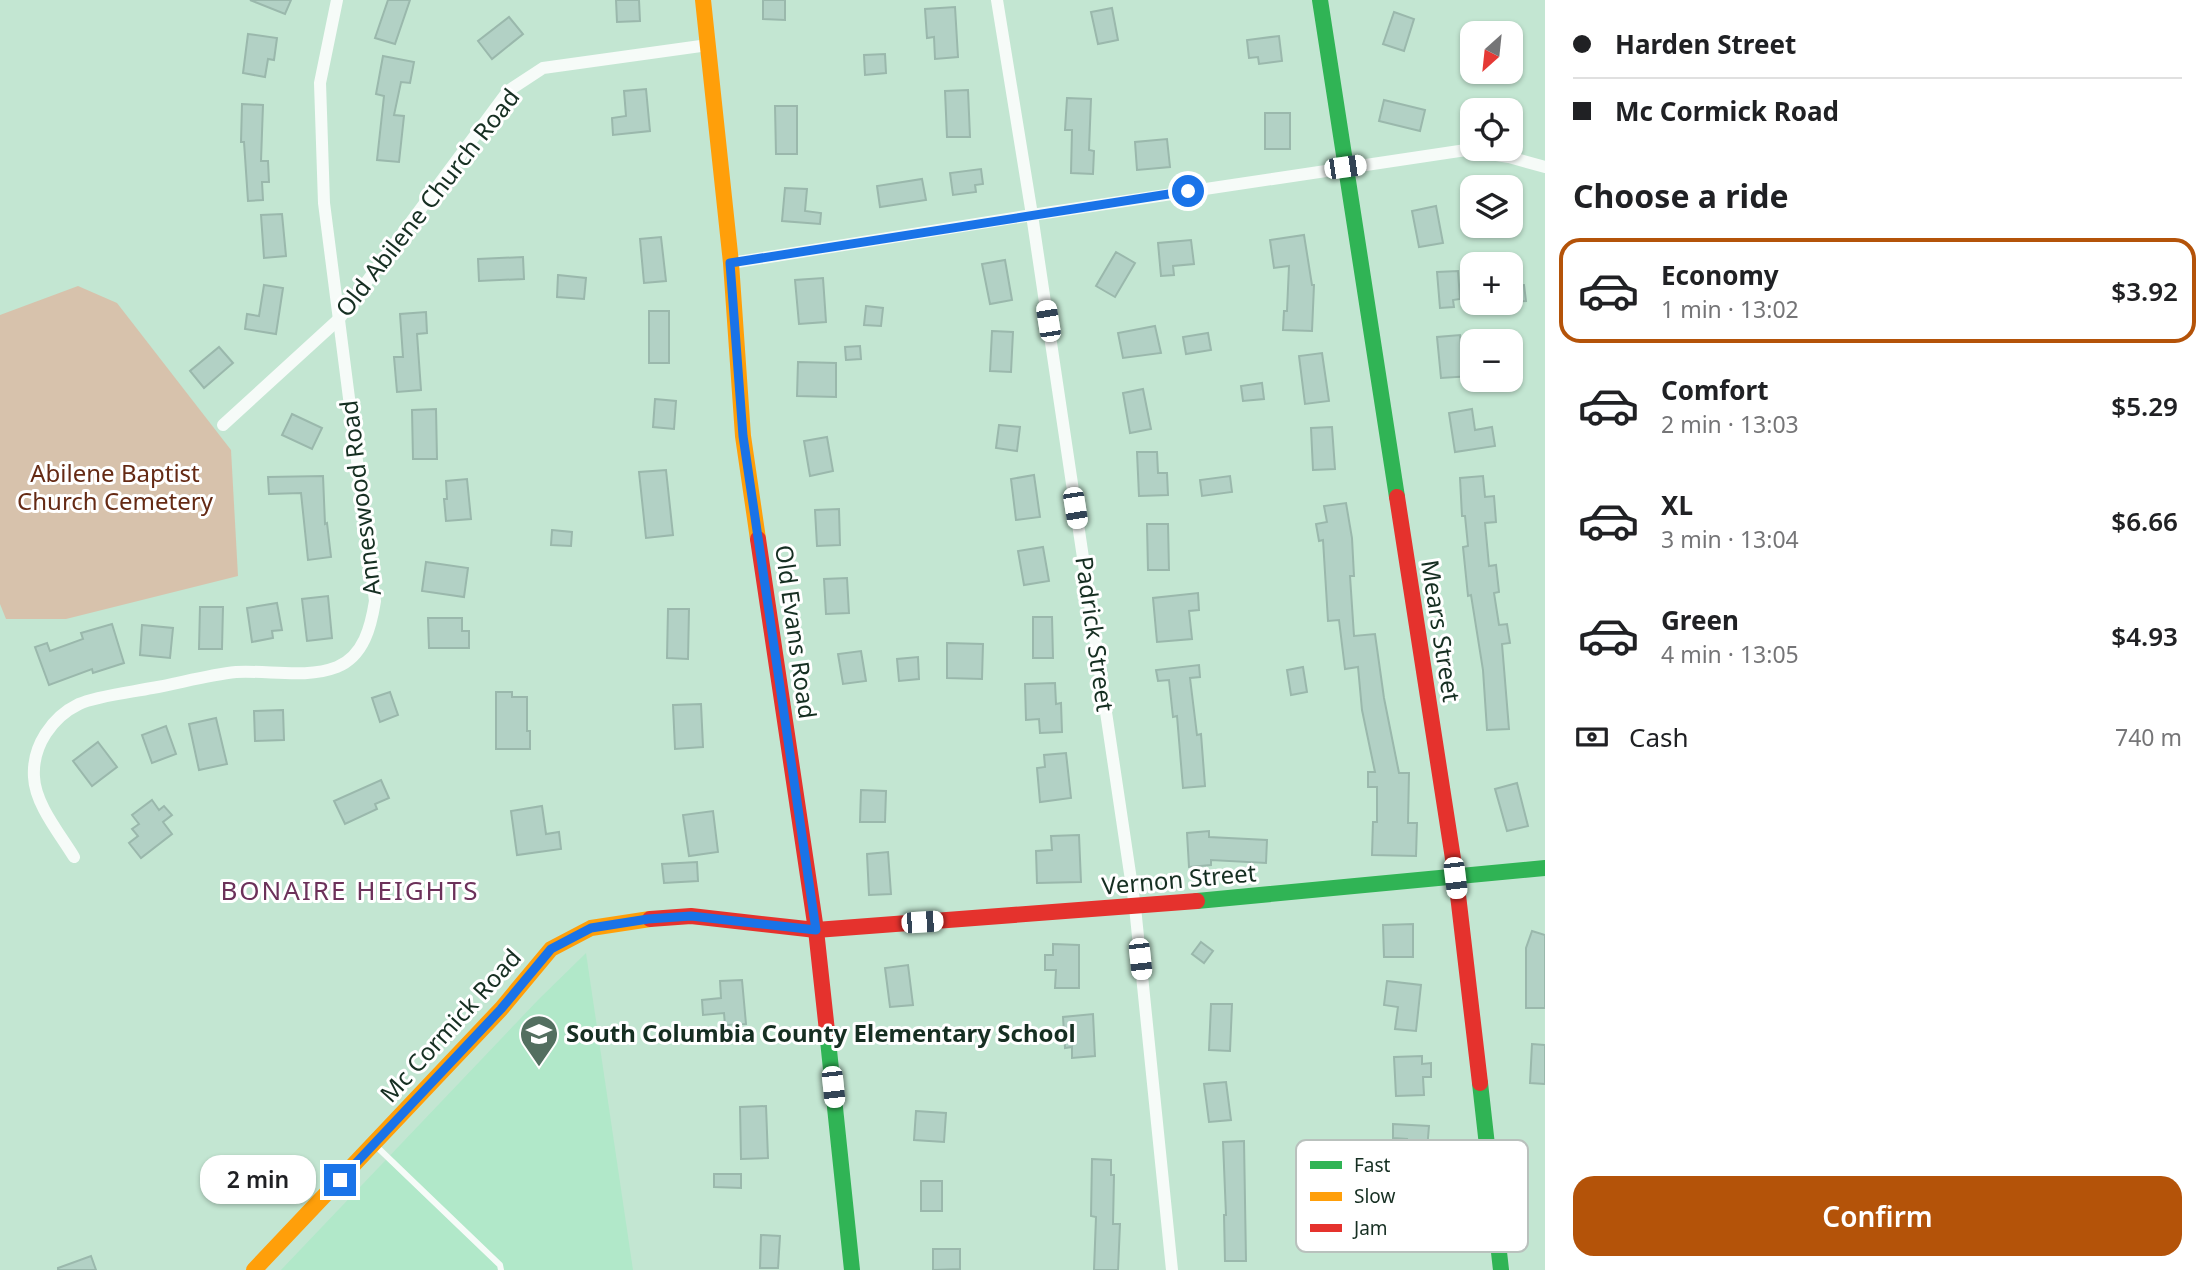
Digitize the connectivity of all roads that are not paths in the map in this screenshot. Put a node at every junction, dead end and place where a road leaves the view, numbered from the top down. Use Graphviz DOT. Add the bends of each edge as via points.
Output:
graph roads {
  1 [pos="337,0"];
  2 [pos="703,0"];
  3 [pos="998,0"];
  4 [pos="1320,0"];
  5 [pos="708,45"];
  6 [pos="1345,167"];
  7 [pos="1545,167"];
  8 [pos="1032,215"];
  9 [pos="730,263"];
  10 [pos="339,319"];
  11 [pos="223,425"];
  12 [pos="74,857"];
  13 [pos="1545,868"];
  14 [pos="1455,878"];
  15 [pos="1135,907"];
  16 [pos="816,930"];
  17 [pos="1486,1140"];
  18 [pos="374,1143"];
  19 [pos="1499,1252"];
  20 [pos="254,1270"];
  21 [pos="501,1270"];
  22 [pos="852,1270"];
  23 [pos="1171,1270"];
  24 [pos="1501,1270"];
  1 -- 10 [label="street, Anneswood Road" via="320,83 324,203"];
  2 -- 5 [label="street, Old Evans Road"];
  3 -- 8 [label="street, Padrick Street"];
  4 -- 6 [label="street, Mears Street"];
  5 -- 9 [label="street, Old Evans Road"];
  5 -- 10 [label="street, Old Abilene Church Road" via="543,68 508,92"];
  6 -- 7 [label="street" via="1466,150"];
  6 -- 8 [label="street"];
  6 -- 14 [label="street, Mears Street"];
  8 -- 9 [label="street"];
  8 -- 15 [label="street, Padrick Street"];
  9 -- 16 [label="street, Old Evans Road" via="743,436"];
  10 -- 11 [label="street, Old Abilene Church Road"];
  10 -- 12 [label="street, Anneswood Road" via="375,601 371,628 359,650 339,666 314,672 236,672 204,677 81,703 59,717 43,736 34,778 40,803"];
  13 -- 14 [label="street, Vernon Street"];
  14 -- 15 [label="street, Vernon Street"];
  14 -- 17 [label="street, Mears Street"];
  15 -- 16 [label="street, Vernon Street"];
  15 -- 23 [label="street, Padrick Street"];
  16 -- 18 [label="street, Mc Cormick Road" via="691,916 591,928 551,949 501,1009"];
  16 -- 22 [label="street, Old Evans Road"];
  18 -- 20 [label="street, Mc Cormick Road"];
  18 -- 21 [label="lane"];
  19 -- 24 [label="street, Mears Street"];
}
